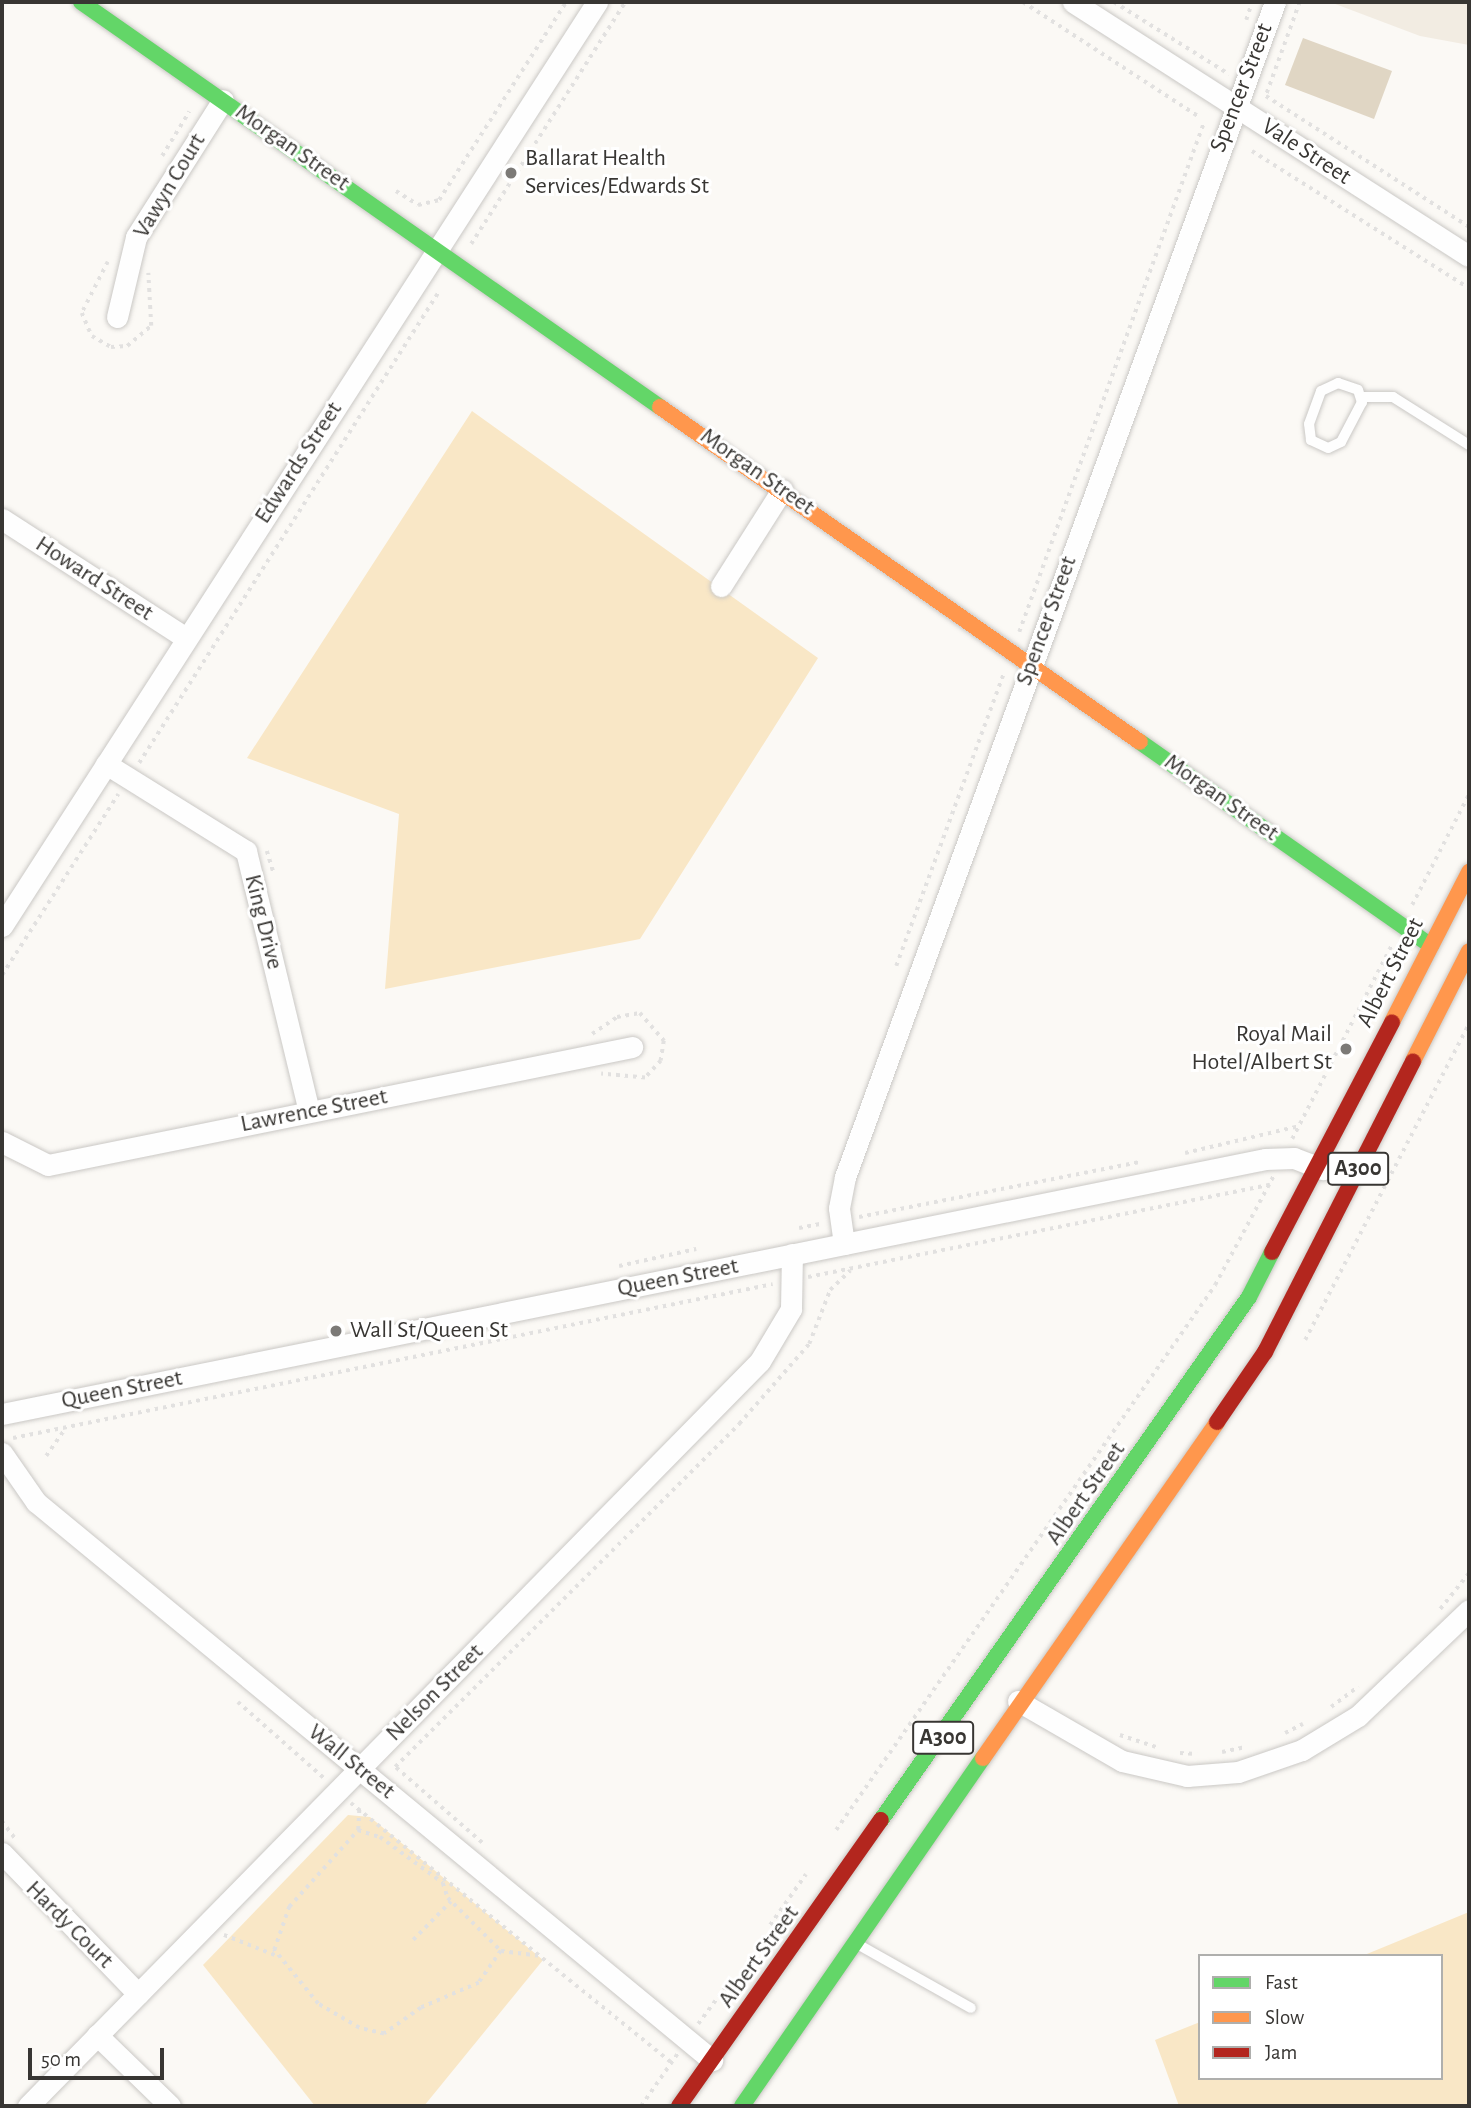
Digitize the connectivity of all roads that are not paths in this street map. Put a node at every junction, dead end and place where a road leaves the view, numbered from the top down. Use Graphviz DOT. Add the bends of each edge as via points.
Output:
graph roads {
  1 [pos="81,2"];
  2 [pos="597,2"];
  3 [pos="1073,2"];
  4 [pos="1275,2"];
  5 [pos="223,100"];
  6 [pos="1234,106"];
  7 [pos="437,248"];
  8 [pos="1469,256"];
  9 [pos="117,317"];
  10 [pos="1362,397"];
  11 [pos="1469,445"];
  12 [pos="782,490"];
  13 [pos="2,519"];
  14 [pos="721,586"];
  15 [pos="186,638"];
  16 [pos="1031,665"];
  17 [pos="106,764"];
  18 [pos="1469,872"];
  19 [pos="2,926"];
  20 [pos="1431,946"];
  21 [pos="1467,961"];
  22 [pos="632,1047"];
  23 [pos="309,1112"];
  24 [pos="2,1142"];
  25 [pos="1317,1166"];
  26 [pos="1351,1182"];
  27 [pos="844,1244"];
  28 [pos="792,1255"];
  29 [pos="2,1414"];
  30 [pos="2,1453"];
  31 [pos="1469,1610"];
  32 [pos="1018,1700"];
  33 [pos="360,1770"];
  34 [pos="2,1853"];
  35 [pos="886,1856"];
  36 [pos="853,1942"];
  37 [pos="138,1994"];
  38 [pos="971,2008"];
  39 [pos="97,2035"];
  40 [pos="712,2060"];
  41 [pos="28,2106"];
  42 [pos="170,2106"];
  43 [pos="679,2106"];
  44 [pos="742,2106"];
  1 -- 5 [label="main road, Morgan Street"];
  2 -- 7 [label="street, Edwards Street"];
  3 -- 6 [label="street, Vale Street"];
  4 -- 6 [label="street, Spencer Street"];
  5 -- 7 [label="main road, Morgan Street"];
  5 -- 9 [label="street, Vawyn Court" via="136,237"];
  6 -- 8 [label="street, Vale Street"];
  6 -- 16 [label="street, Spencer Street"];
  7 -- 12 [label="main road, Morgan Street"];
  7 -- 15 [label="street, Edwards Street"];
  10 -- 10 [label="lane" via="1337,446 1311,440 1309,424 1325,387 1346,385"];
  10 -- 11 [label="lane" via="1393,397"];
  12 -- 14 [label="street"];
  12 -- 16 [label="main road, Morgan Street"];
  13 -- 15 [label="street, Howard Street"];
  15 -- 17 [label="street, Edwards Street"];
  16 -- 20 [label="main road, Morgan Street"];
  16 -- 27 [label="street, Spencer Street" via="843,1183 839,1220"];
  17 -- 19 [label="street, Edwards Street"];
  17 -- 23 [label="street, King Drive" via="246,851"];
  18 -- 20 [label="main road, Albert Street / A300"];
  20 -- 25 [label="main road, Albert Street / A300"];
  21 -- 26 [label="main road, Albert Street / A300"];
  22 -- 23 [label="street, Lawrence Street"];
  23 -- 24 [label="street, Lawrence Street" via="48,1166"];
  25 -- 26 [label="street, Queen Street"];
  25 -- 27 [label="street, Queen Street" via="1284,1157"];
  25 -- 35 [label="main road, Albert Street / A300" via="1249,1297"];
  26 -- 32 [label="main road, Albert Street / A300" via="1296,1301 1251,1374"];
  27 -- 28 [label="street, Queen Street"];
  28 -- 29 [label="street, Queen Street"];
  28 -- 33 [label="street, Nelson Street" via="795,1280 788,1318 760,1361"];
  30 -- 33 [label="street, Wall Street" via="36,1502"];
  31 -- 32 [label="street" via="1358,1716 1302,1750 1238,1772 1187,1776 1122,1761"];
  32 -- 35 [label="main road, Albert Street / A300"];
  33 -- 37 [label="street, Nelson Street"];
  33 -- 40 [label="street, Wall Street"];
  34 -- 37 [label="street, Hardy Court"];
  35 -- 36 [label="main road, Albert Street / A300"];
  35 -- 40 [label="main road, Albert Street / A300"];
  36 -- 38 [label="lane"];
  36 -- 44 [label="main road, Albert Street / A300"];
  37 -- 39 [label="street, Nelson Street"];
  39 -- 41 [label="street, Nelson Street"];
  39 -- 42 [label="street"];
  40 -- 43 [label="main road, Albert Street / A300"];
}
